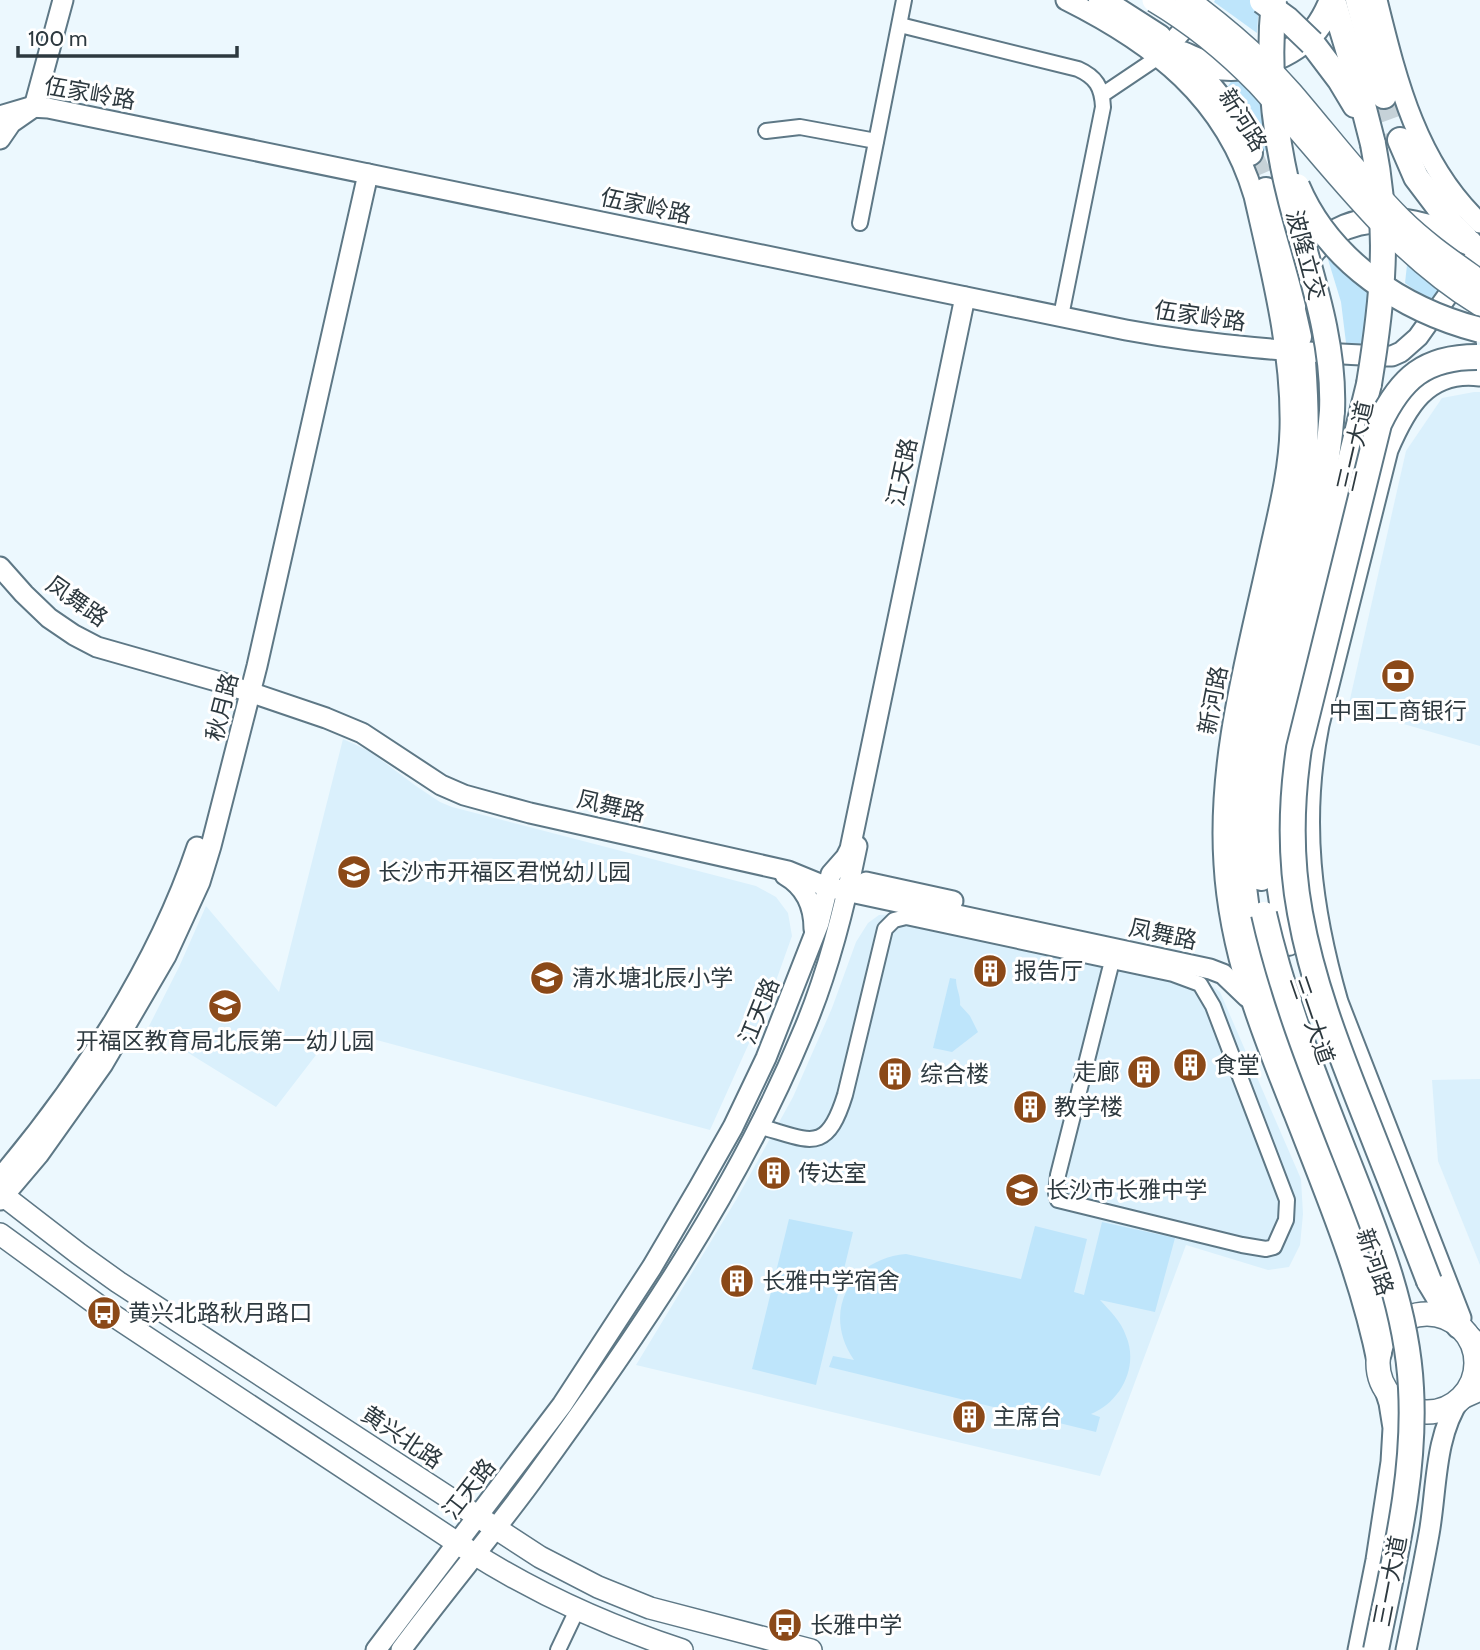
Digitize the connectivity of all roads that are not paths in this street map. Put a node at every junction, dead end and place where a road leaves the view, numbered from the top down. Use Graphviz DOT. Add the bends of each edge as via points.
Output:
graph roads {
  1 [pos="52,0"];
  2 [pos="63,0"];
  3 [pos="904,0"];
  4 [pos="1066,0"];
  5 [pos="1101,0"];
  6 [pos="1154,0"];
  7 [pos="1187,0"];
  8 [pos="1200,0"];
  9 [pos="1261,0"];
  10 [pos="1274,0"];
  11 [pos="1333,0"];
  12 [pos="1357,0"];
  13 [pos="1377,0"];
  14 [pos="900,25"];
  15 [pos="1167,49"];
  16 [pos="1102,95"];
  17 [pos="1384,96"];
  18 [pos="34,107"];
  19 [pos="4,117"];
  20 [pos="1276,126"];
  21 [pos="766,131"];
  22 [pos="0,139"];
  23 [pos="1400,140"];
  24 [pos="876,141"];
  25 [pos="1373,144"];
  26 [pos="1250,152"];
  27 [pos="362,173"];
  28 [pos="1266,190"];
  29 [pos="860,223"];
  30 [pos="1477,239"];
  31 [pos="1480,282"];
  32 [pos="968,297"];
  33 [pos="1480,303"];
  34 [pos="1293,307"];
  35 [pos="1061,316"];
  36 [pos="1480,330"];
  37 [pos="1296,350"];
  38 [pos="1401,352"];
  39 [pos="1479,363"];
  40 [pos="1427,388"];
  41 [pos="1332,411"];
  42 [pos="0,567"];
  43 [pos="245,690"];
  44 [pos="1245,747"];
  45 [pos="1299,748"];
  46 [pos="1268,805"];
  47 [pos="856,850"];
  48 [pos="765,866"];
  49 [pos="1269,875"];
  50 [pos="839,883"];
  51 [pos="878,885"];
  52 [pos="897,903"];
  53 [pos="1303,928"];
  54 [pos="1242,934"];
  55 [pos="811,944"];
  56 [pos="833,946"];
  57 [pos="1112,961"];
  58 [pos="1250,1000"];
  59 [pos="758,1126"];
  60 [pos="1,1192"];
  61 [pos="0,1234"];
  62 [pos="1469,1336"];
  63 [pos="1379,1366"];
  64 [pos="1470,1395"];
  65 [pos="486,1523"];
  66 [pos="466,1549"];
  67 [pos="577,1610"];
  68 [pos="376,1650"];
  69 [pos="401,1650"];
  70 [pos="558,1650"];
  71 [pos="681,1650"];
  72 [pos="811,1650"];
  73 [pos="1358,1650"];
  74 [pos="1376,1650"];
  75 [pos="1392,1650"];
  76 [pos="1406,1650"];
  1 -- 19 [label="street" via="29,90 21,105"];
  2 -- 18 [label="street"];
  3 -- 14 [label="street"];
  4 -- 15 [label="street, 新河路"];
  5 -- 15 [label="highway"];
  6 -- 33 [label="main road, bridge" via="1257,82 1370,213 1431,269"];
  7 -- 31 [label="main road, bridge" via="1253,53 1401,221"];
  8 -- 15 [label="street"];
  9 -- 25 [label="highway, bridge" via="1312,43 1340,80"];
  10 -- 20 [label="highway, 波隆立交, bridge" via="1270,62"];
  11 -- 15 [label="highway" via="1318,27 1302,43 1246,66 1226,68"];
  11 -- 25 [label="highway"];
  12 -- 17 [label="highway"];
  13 -- 30 [label="street" via="1415,131 1467,211"];
  14 -- 16 [label="street" via="1078,69 1094,78"];
  14 -- 24 [label="street"];
  15 -- 16 [label="street"];
  15 -- 26 [label="highway" via="1214,90"];
  15 -- 37 [label="street, 新河路" via="1247,173"];
  16 -- 35 [label="street"];
  18 -- 19 [label="street, 伍家岭路"];
  18 -- 22 [label="street" via="11,123"];
  18 -- 27 [label="street, 伍家岭路"];
  20 -- 36 [label="highway, bridge" via="1307,206 1346,256 1396,297"];
  20 -- 41 [label="highway, 波隆立交, bridge" via="1290,198 1323,318 1332,374"];
  21 -- 24 [label="street" via="800,127"];
  23 -- 30 [label="highway" via="1416,177 1453,226"];
  24 -- 29 [label="street"];
  25 -- 46 [label="highway, 三一大道, bridge" via="1381,185 1385,258 1369,384"];
  27 -- 32 [label="street, 伍家岭路"];
  27 -- 43 [label="street, 秋月路"];
  28 -- 34 [label="highway"];
  30 -- 34 [label="highway" via="1411,223 1353,223 1314,247 1297,279"];
  30 -- 38 [label="street" via="1418,337"];
  32 -- 35 [label="street, 伍家岭路"];
  32 -- 47 [label="street, 江天路"];
  32 -- 50 [label="street, 江天路"];
  34 -- 37 [label="highway"];
  35 -- 37 [label="street, 伍家岭路" via="1178,339"];
  37 -- 38 [label="street, 伍家岭路" via="1382,356"];
  37 -- 44 [label="highway" via="1305,447"];
  37 -- 54 [label="street, 新河路" via="1284,481 1230,731 1225,775 1224,863"];
  38 -- 40 [label="street"];
  39 -- 40 [label="street"];
  39 -- 45 [label="highway, bridge" via="1441,360 1422,369 1390,400 1379,424"];
  40 -- 62 [label="street" via="1397,429 1378,485 1319,725 1308,818 1314,898 1338,1002"];
  41 -- 46 [label="highway, 三一大道" via="1317,511 1270,704 1263,749"];
  42 -- 43 [label="street, 凤舞路" via="49,618 97,647"];
  43 -- 48 [label="street, 凤舞路" via="362,733 464,795"];
  43 -- 60 [label="street, 秋月路" via="211,846 186,916 103,1064 40,1154"];
  44 -- 46 [label="highway"];
  44 -- 54 [label="highway" via="1240,827"];
  45 -- 46 [label="highway, bridge"];
  45 -- 53 [label="highway, bridge" via="1293,834"];
  46 -- 49 [label="highway, 三一大道"];
  47 -- 50 [label="street, 江天路"];
  47 -- 51 [label="street" via="864,875"];
  48 -- 50 [label="street, 凤舞路"];
  48 -- 55 [label="street" via="790,878 806,894 814,919"];
  49 -- 53 [label="highway, bridge"];
  49 -- 54 [label="highway"];
  49 -- 74 [label="highway, 三一大道, bridge" via="1264,914 1288,1005 1375,1228 1407,1352 1412,1407 1408,1486"];
  49 -- 75 [label="highway, 三一大道" via="1316,1036 1398,1246 1424,1363 1425,1466"];
  50 -- 51 [label="street, 凤舞路"];
  50 -- 52 [label="street, 凤舞路"];
  50 -- 55 [label="street, 江天路"];
  50 -- 56 [label="street, 江天路"];
  51 -- 54 [label="street, 凤舞路" via="1208,956 1226,952"];
  52 -- 56 [label="street" via="857,910"];
  52 -- 58 [label="street, 凤舞路" via="1210,968"];
  53 -- 62 [label="highway, bridge" via="1336,1044 1429,1281"];
  54 -- 58 [label="street, 新河路"];
  54 -- 63 [label="highway" via="1256,956 1273,1016 1374,1290 1381,1322"];
  55 -- 65 [label="street, 江天路" via="733,1127 598,1351"];
  56 -- 59 [label="street, 江天路" via="803,1034"];
  57 -- 57 [label="street" via="1190,979 1200,984 1213,1006 1287,1200 1286,1220 1274,1247 1242,1245 1058,1200 1058,1175"];
  57 -- 59 [label="street" via="905,917 894,920 885,929 845,1095 829,1133 810,1140"];
  58 -- 63 [label="street, 新河路" via="1349,1260"];
  59 -- 65 [label="street, 江天路" via="710,1215 603,1382"];
  60 -- 65 [label="main road, 黄兴北路" via="118,1282"];
  61 -- 66 [label="main road" via="109,1313"];
  62 -- 63 [label="main road" via="1437,1315 1412,1317 1391,1331"];
  62 -- 64 [label="main road" via="1476,1362"];
  63 -- 64 [label="main road" via="1387,1391 1408,1408 1436,1412"];
  63 -- 73 [label="street, 新河路" via="1393,1428 1391,1462"];
  64 -- 76 [label="street" via="1450,1414 1443,1439"];
  65 -- 66 [label="street, 江天路"];
  65 -- 72 [label="main road, 黄兴北路" via="621,1598 673,1616"];
  66 -- 67 [label="main road" via="524,1585"];
  66 -- 68 [label="street, 江天路"];
  66 -- 69 [label="street, 江天路"];
  67 -- 70 [label="street"];
  67 -- 71 [label="main road"];
}
